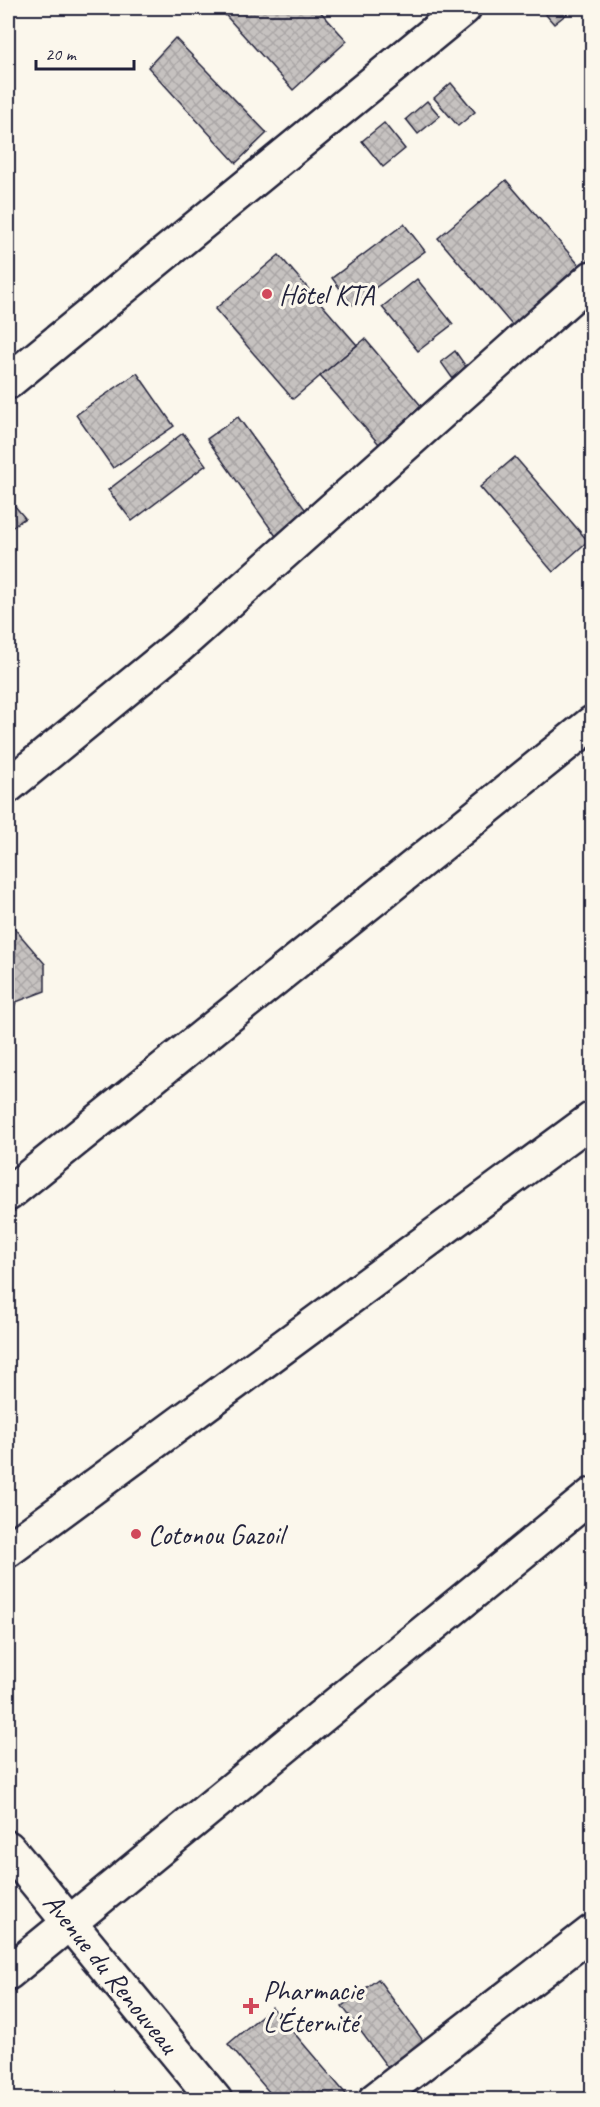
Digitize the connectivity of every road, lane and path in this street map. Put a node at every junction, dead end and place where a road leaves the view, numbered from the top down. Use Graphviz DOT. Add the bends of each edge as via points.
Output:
graph roads {
  1 [pos="464,8"];
  2 [pos="592,278"];
  3 [pos="8,382"];
  4 [pos="592,723"];
  5 [pos="8,786"];
  6 [pos="592,1119"];
  7 [pos="8,1194"];
  8 [pos="592,1495"];
  9 [pos="8,1550"];
  10 [pos="8,1848"];
  11 [pos="70,1922"];
  12 [pos="592,1932"];
  13 [pos="8,1973"];
  14 [pos="214,2100"];
  15 [pos="375,2100"];
  1 -- 3 [label="street"];
  2 -- 5 [label="street" via="179,646"];
  4 -- 7 [label="street"];
  6 -- 9 [label="street"];
  8 -- 11 [label="street"];
  10 -- 11 [label="street, Avenue du Renouveau"];
  11 -- 13 [label="street"];
  11 -- 14 [label="street, Avenue du Renouveau"];
  12 -- 15 [label="street"];
}
